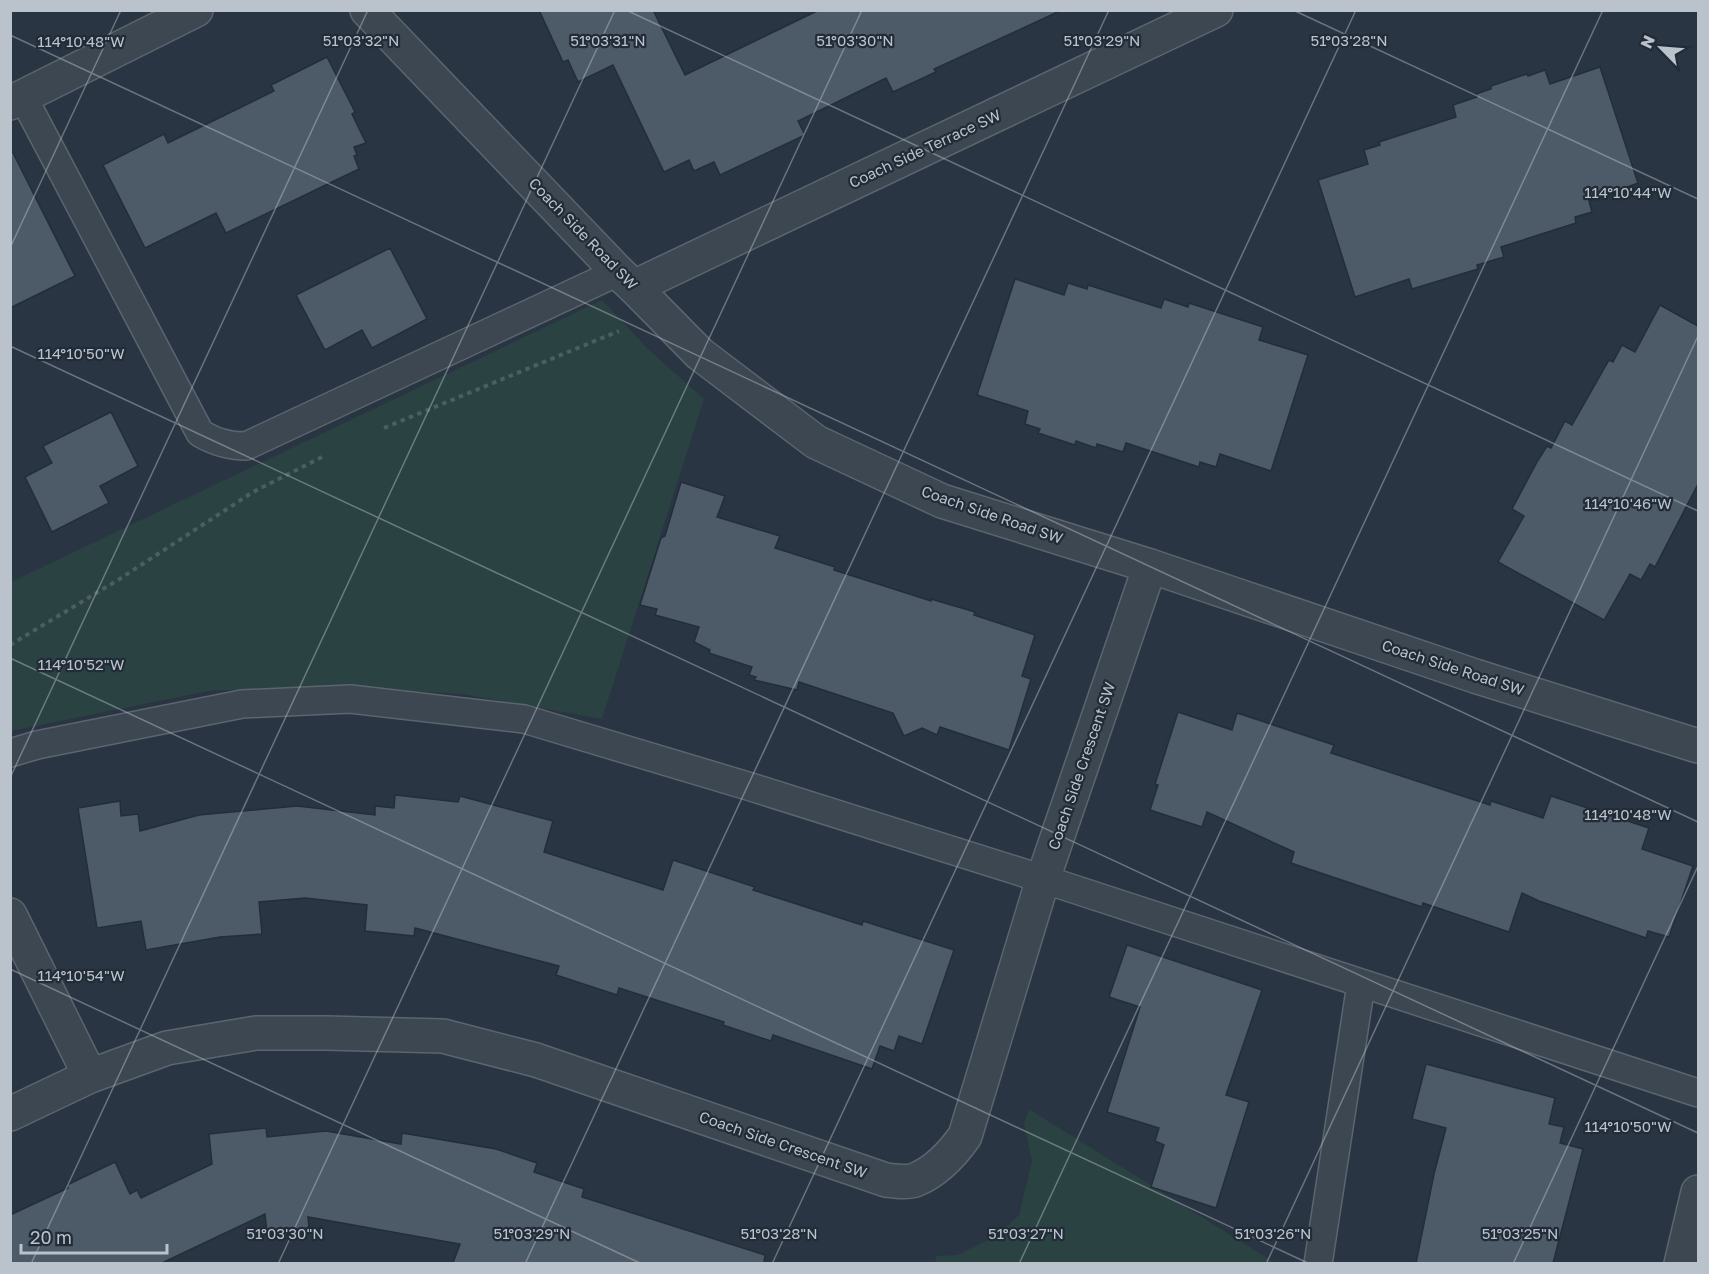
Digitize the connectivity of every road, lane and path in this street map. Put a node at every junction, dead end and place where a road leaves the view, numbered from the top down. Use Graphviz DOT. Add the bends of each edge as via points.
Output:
graph roads {
  1 [pos="196,10"];
  2 [pos="367,10"];
  3 [pos="1216,10"];
  4 [pos="17,100"];
  5 [pos="636,289"];
  6 [pos="384,428"];
  7 [pos="333,452"];
  8 [pos="1150,566"];
  9 [pos="10,645"];
  10 [pos="1698,746"];
  11 [pos="10,753"];
  12 [pos="1043,879"];
  13 [pos="10,915"];
  14 [pos="1361,984"];
  15 [pos="90,1076"];
  16 [pos="1698,1093"];
  17 [pos="10,1114"];
  18 [pos="1698,1192"];
  19 [pos="1318,1263"];
  20 [pos="1681,1263"];
  1 -- 4 [label="street"];
  2 -- 5 [label="street, Coach Side Road SW"];
  3 -- 5 [label="street, Coach Side Terrace SW"];
  4 -- 5 [label="lane" via="200,433 213,441 246,446"];
  5 -- 6 [label="path" via="632,325"];
  5 -- 8 [label="street, Coach Side Road SW" via="700,354 816,442 942,501"];
  7 -- 9 [label="path" via="253,492"];
  8 -- 10 [label="street, Coach Side Road SW" via="1475,676"];
  8 -- 12 [label="street, Coach Side Crescent SW"];
  11 -- 12 [label="lane" via="242,704 350,699 524,719"];
  12 -- 14 [label="lane"];
  12 -- 15 [label="street, Coach Side Crescent SW" via="965,1136 954,1152 914,1181 886,1180 536,1060 443,1036 256,1033 167,1047"];
  13 -- 15 [label="street"];
  14 -- 16 [label="lane"];
  14 -- 19 [label="lane"];
  15 -- 17 [label="street, Coach Side Crescent SW"];
  18 -- 20 [label="street"];
}
